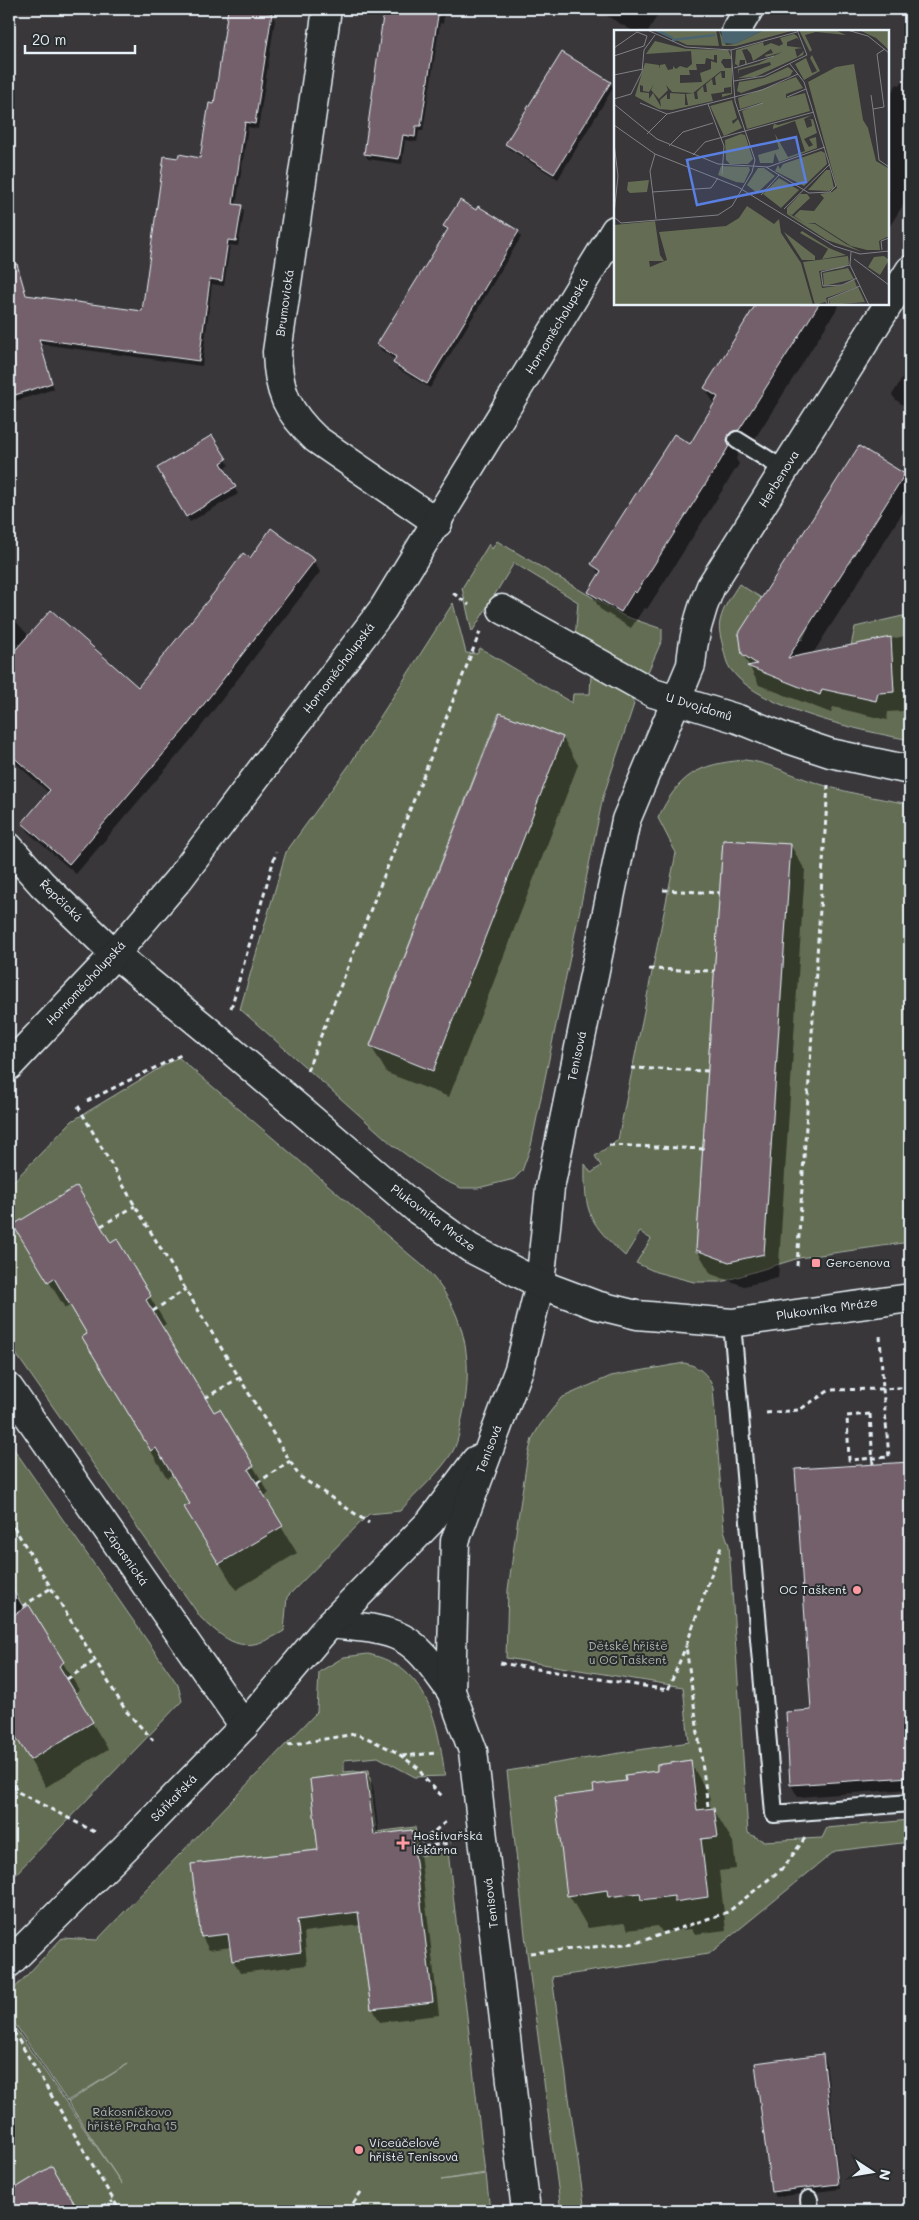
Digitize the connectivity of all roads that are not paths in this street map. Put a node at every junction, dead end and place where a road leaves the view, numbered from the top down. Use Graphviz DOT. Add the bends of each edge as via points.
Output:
graph roads {
  1 [pos="327,9"];
  2 [pos="749,9"];
  3 [pos="737,30"];
  4 [pos="614,232"];
  5 [pos="910,270"];
  6 [pos="889,304"];
  7 [pos="888,305"];
  8 [pos="737,440"];
  9 [pos="785,470"];
  10 [pos="438,523"];
  11 [pos="502,609"];
  12 [pos="676,700"];
  13 [pos="910,770"];
  14 [pos="9,847"];
  15 [pos="114,954"];
  16 [pos="9,1066"];
  17 [pos="540,1284"];
  18 [pos="910,1298"];
  19 [pos="732,1323"];
  20 [pos="9,1388"];
  21 [pos="495,1435"];
  22 [pos="330,1624"];
  23 [pos="452,1691"];
  24 [pos="244,1726"];
  25 [pos="910,1803"];
  26 [pos="9,1963"];
  27 [pos="526,2211"];
  1 -- 10 [label="street, Brumovická" via="277,352 278,376 284,398 306,430"];
  2 -- 3 [label="street"];
  4 -- 10 [label="street, Hornoměcholupská"];
  5 -- 6 [label="street, Herbenova"];
  7 -- 9 [label="street, Herbenova"];
  8 -- 9 [label="lane"];
  9 -- 12 [label="street, Herbenova" via="711,586 693,640 691,665"];
  10 -- 15 [label="street, Hornoměcholupská" via="383,609 179,879"];
  11 -- 12 [label="street, U Dvojdomů" via="652,693"];
  12 -- 13 [label="street, U Dvojdomů" via="830,753"];
  12 -- 17 [label="street, Tenisová" via="626,820 550,1188"];
  14 -- 15 [label="street, Řepčická"];
  15 -- 16 [label="street, Hornoměcholupská"];
  15 -- 17 [label="street, Plukovníka Mráze" via="418,1211 470,1248"];
  17 -- 19 [label="street, Plukovníka Mráze" via="596,1305 637,1315"];
  17 -- 21 [label="street, Tenisová" via="519,1369"];
  18 -- 19 [label="street, Plukovníka Mráze"];
  19 -- 25 [label="lane" via="774,1814"];
  20 -- 24 [label="street, Zápasnická"];
  21 -- 22 [label="street, Sáňkařská" via="430,1522"];
  21 -- 23 [label="street, Tenisová" via="455,1541"];
  22 -- 23 [label="street" via="401,1637 416,1648"];
  22 -- 24 [label="street, Sáňkařská"];
  23 -- 27 [label="street, Tenisová" via="473,1751"];
  24 -- 26 [label="street, Sáňkařská"];
}
